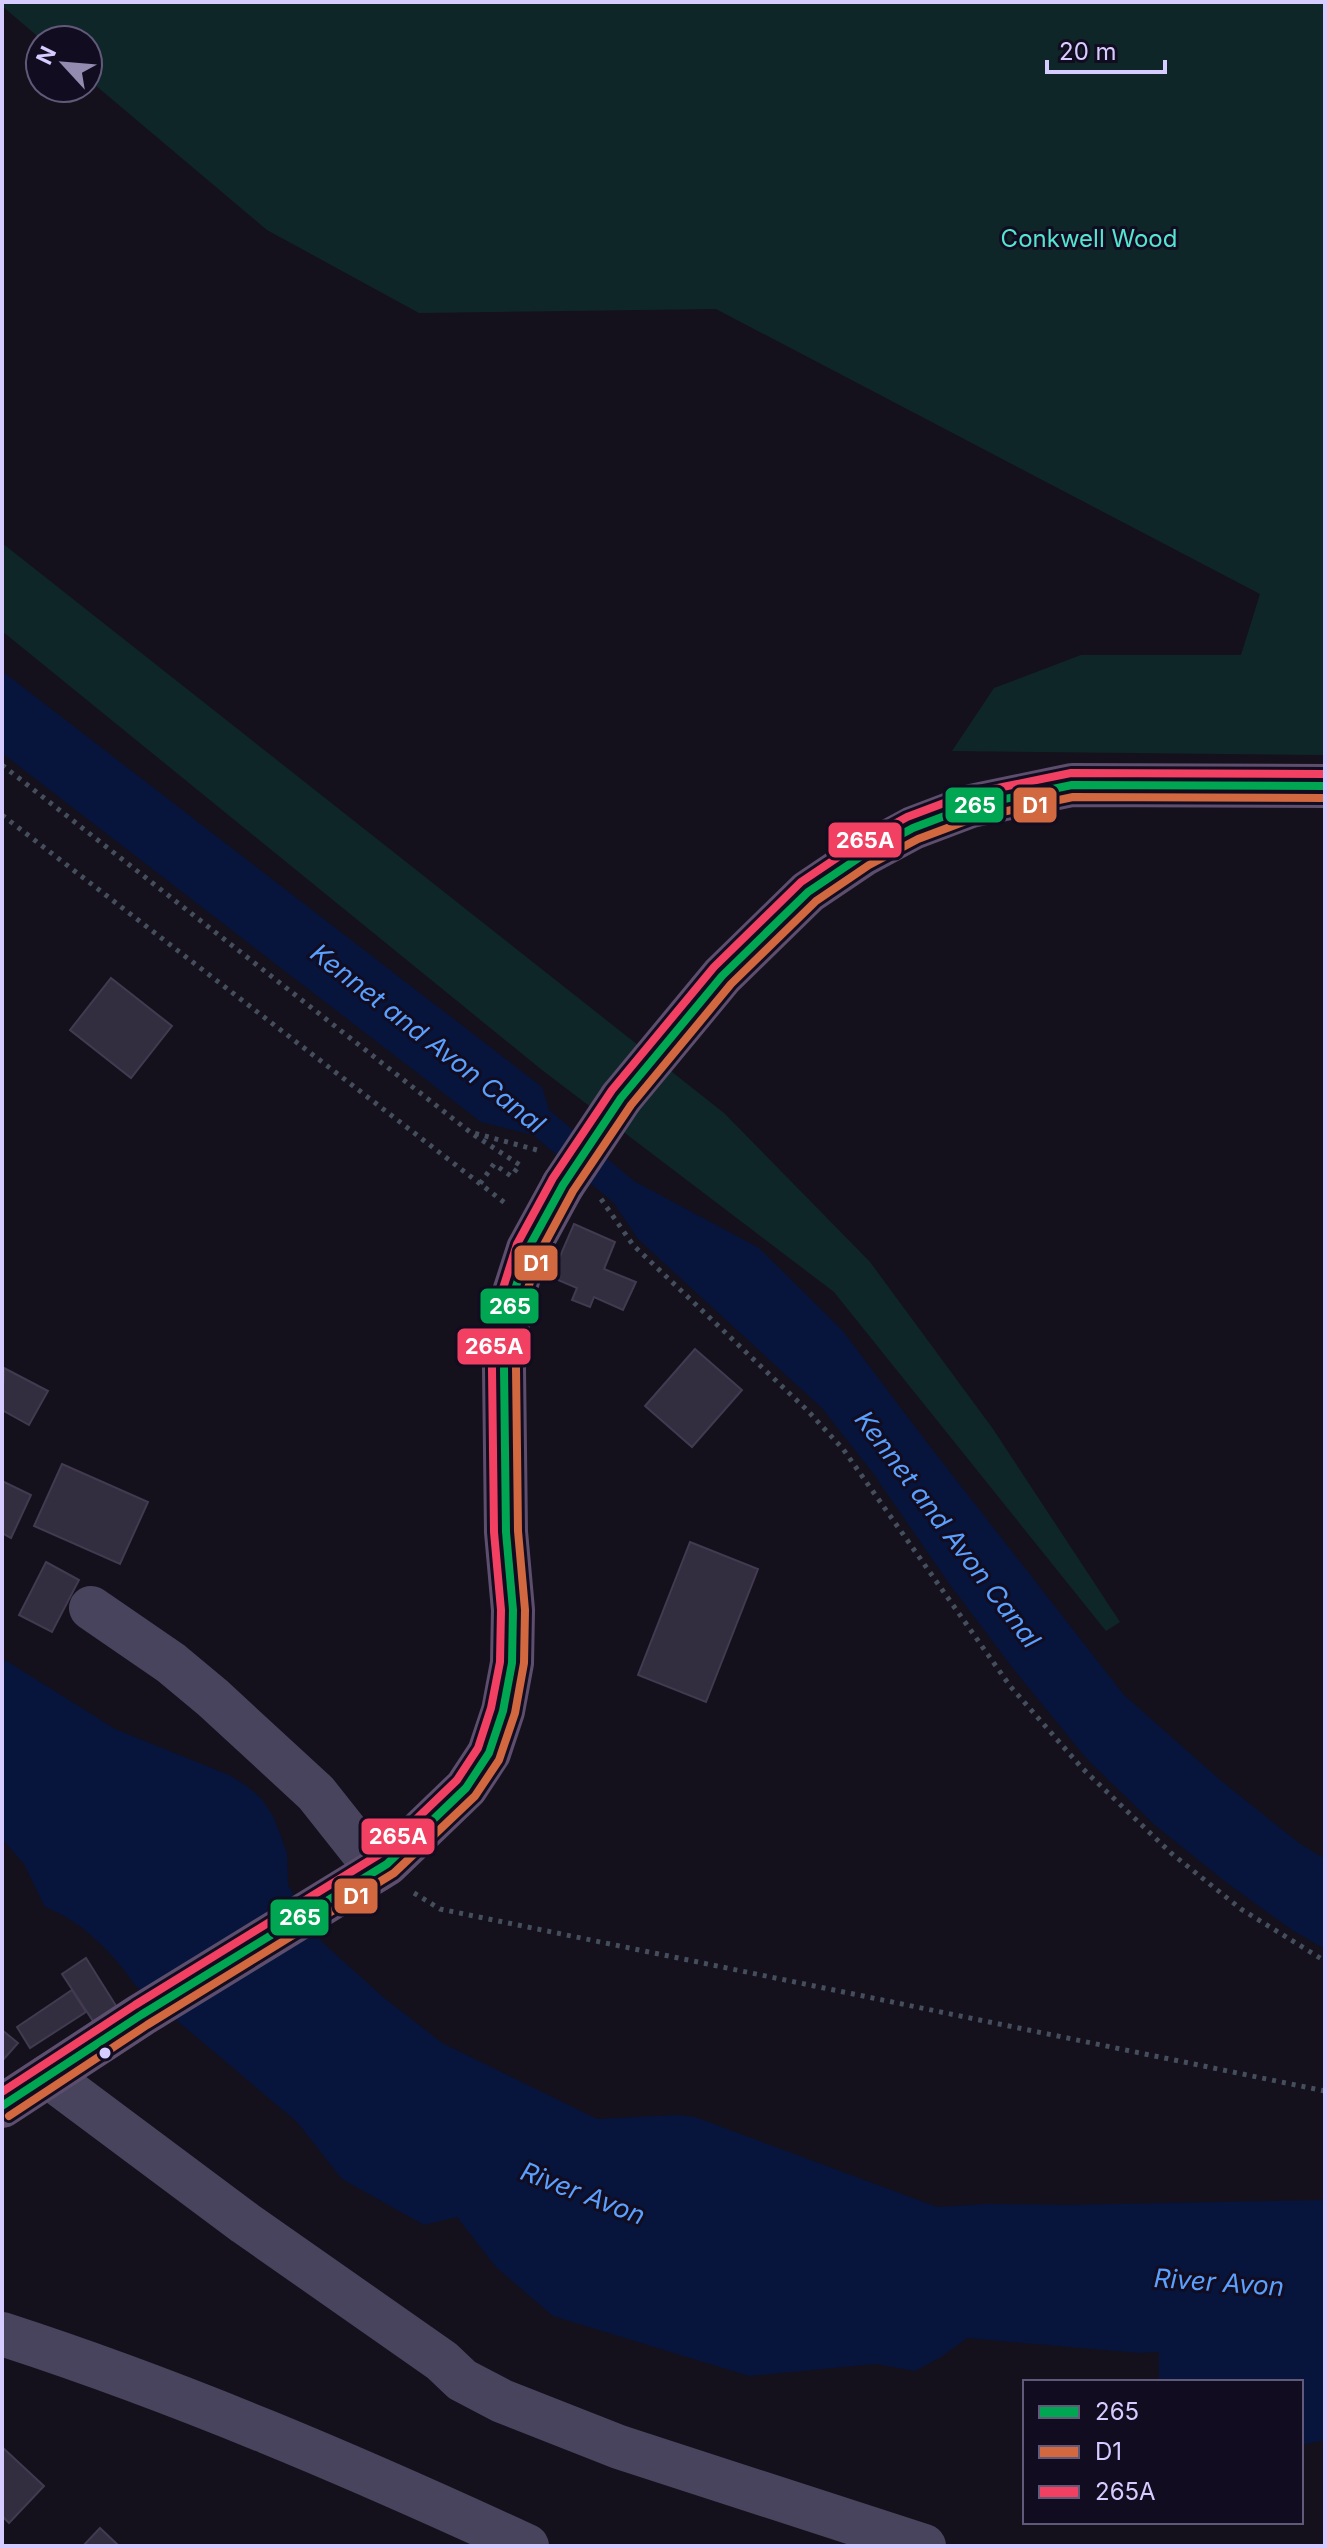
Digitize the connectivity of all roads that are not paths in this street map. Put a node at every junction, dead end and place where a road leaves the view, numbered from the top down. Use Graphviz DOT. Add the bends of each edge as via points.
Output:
graph roads {
  1 [pos="1325,786"];
  2 [pos="91,1608"];
  3 [pos="382,1867"];
  4 [pos="48,2076"];
  5 [pos="2,2106"];
  6 [pos="2,2334"];
  7 [pos="527,2546"];
  8 [pos="924,2546"];
  1 -- 3 [label="main road, bridge" via="1072,785 971,806 913,828 808,892 722,976 621,1098 528,1249 510,1305 504,1368 506,1532 513,1610 512,1663 503,1711 489,1753 466,1788"];
  2 -- 3 [label="street" via="213,1698 316,1793"];
  3 -- 4 [label="main road"];
  4 -- 5 [label="main road"];
  4 -- 8 [label="street" via="462,2380 619,2447"];
  6 -- 7 [label="street" via="94,2364 383,2480"];
}
